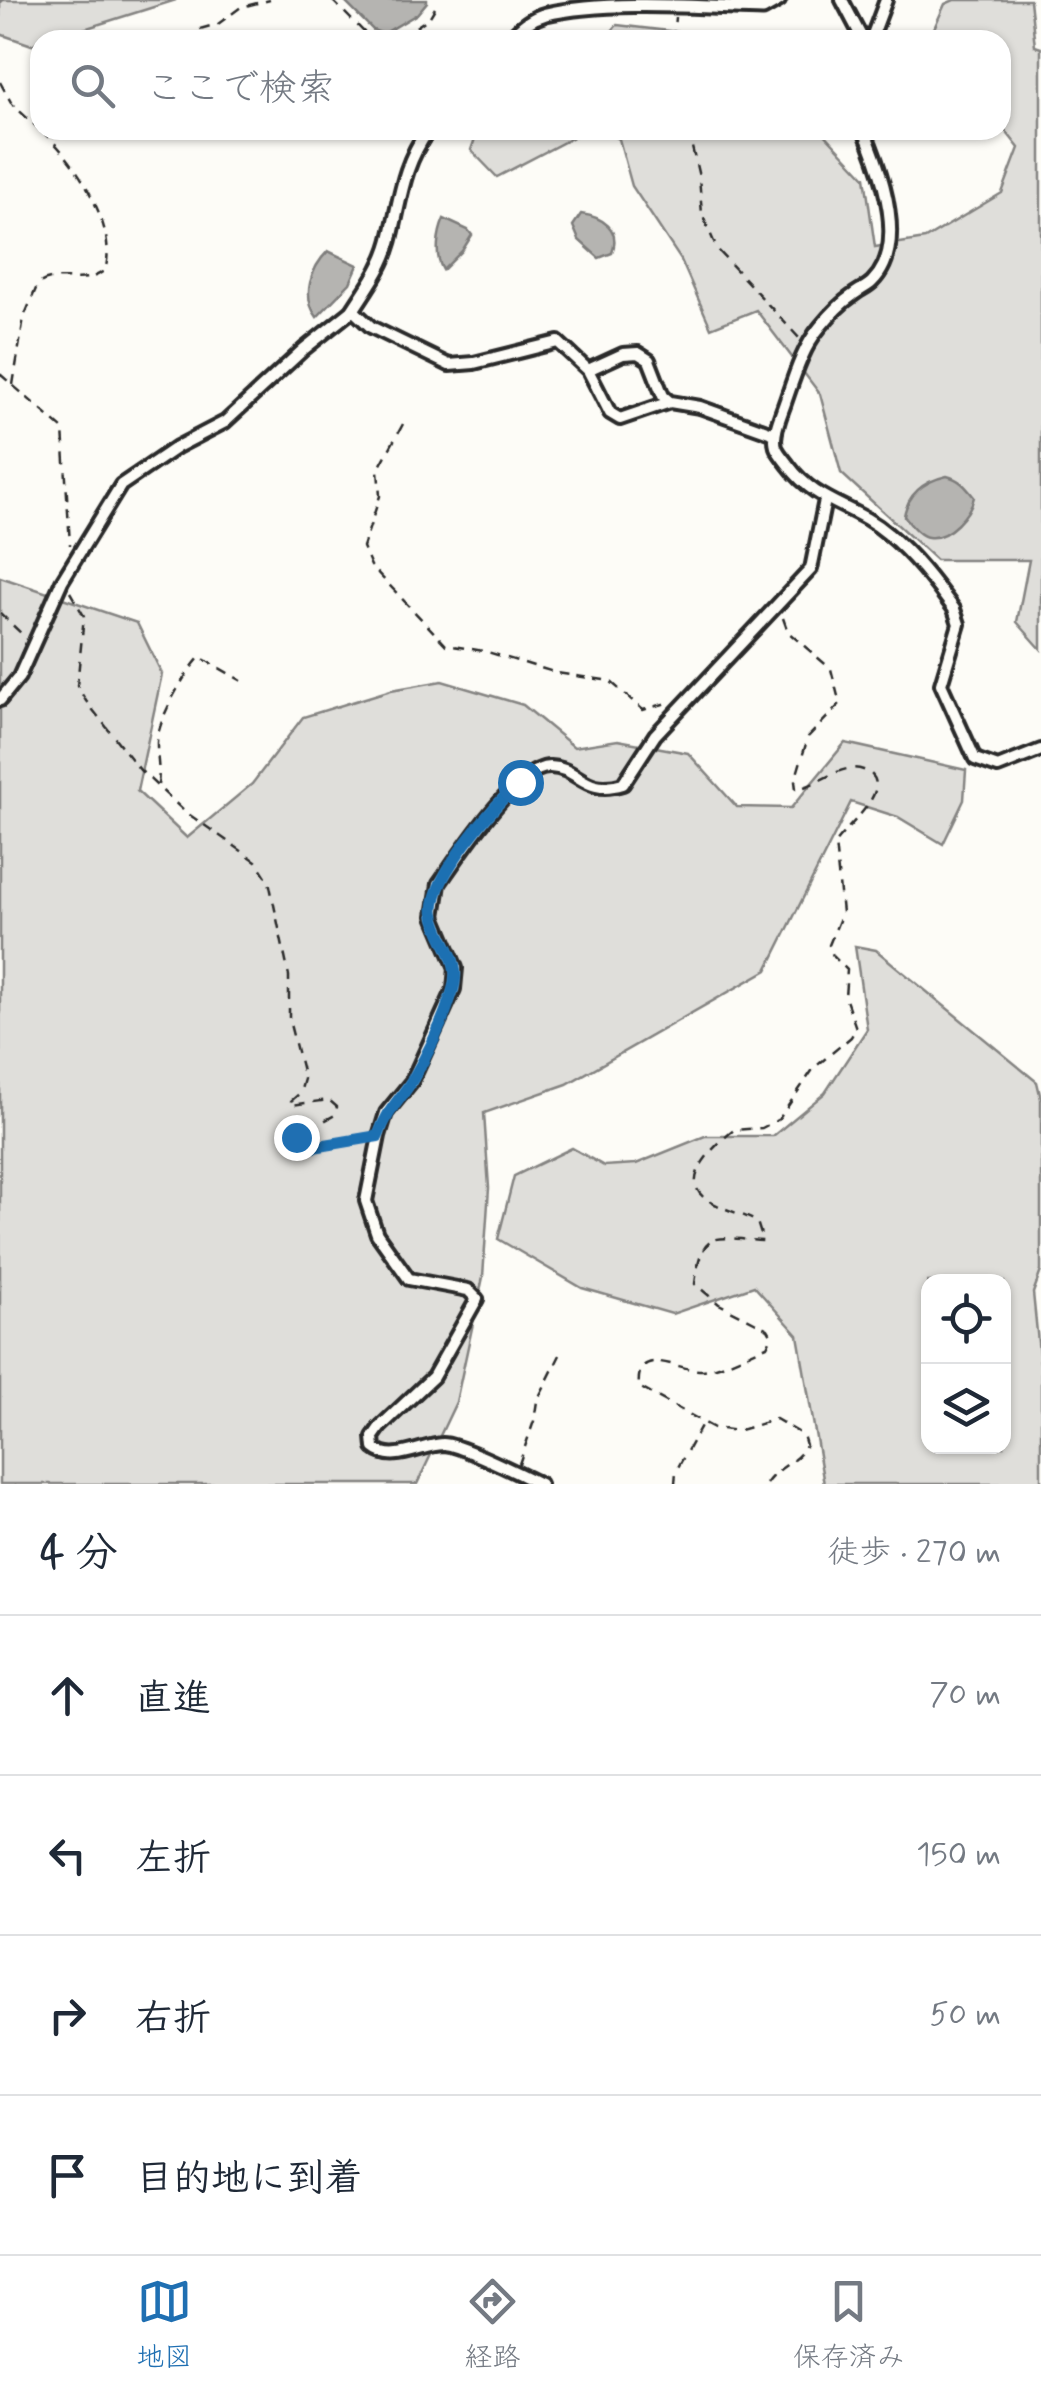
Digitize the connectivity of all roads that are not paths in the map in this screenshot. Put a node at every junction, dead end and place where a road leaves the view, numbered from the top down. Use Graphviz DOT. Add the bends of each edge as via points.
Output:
graph roads {
  1 [pos="780,0"];
  2 [pos="842,0"];
  3 [pos="886,0"];
  4 [pos="518,30"];
  5 [pos="858,30"];
  6 [pos="875,30"];
  7 [pos="422,140"];
  8 [pos="868,140"];
  9 [pos="353,310"];
  10 [pos="588,370"];
  11 [pos="670,402"];
  12 [pos="774,434"];
  13 [pos="825,500"];
  14 [pos="0,700"];
  15 [pos="1041,750"];
  16 [pos="540,1484"];
  1 -- 4 [label="street" via="763,9 619,7 545,15"];
  2 -- 5 [label="street"];
  3 -- 6 [label="street"];
  7 -- 9 [label="street" via="405,168 378,272"];
  8 -- 12 [label="street" via="881,168 889,248 871,284 818,329"];
  9 -- 10 [label="street" via="371,328 449,365 558,342"];
  9 -- 14 [label="street" via="224,422 121,484 62,580 19,678"];
  10 -- 11 [label="street" via="610,413 620,419"];
  10 -- 11 [label="street" via="638,353 649,360"];
  11 -- 12 [label="street"];
  12 -- 13 [label="street" via="776,448 802,483"];
  13 -- 15 [label="street" via="890,535 954,609 959,624 941,684 974,760 998,767"];
  13 -- 16 [label="street" via="812,569 655,735 623,784 596,787 566,771 537,770 502,799 439,884 434,916 456,968 454,990 412,1081 386,1113 366,1201 377,1234 409,1279 468,1290 477,1298 433,1376 380,1427 374,1448 392,1454 446,1444"];
}
